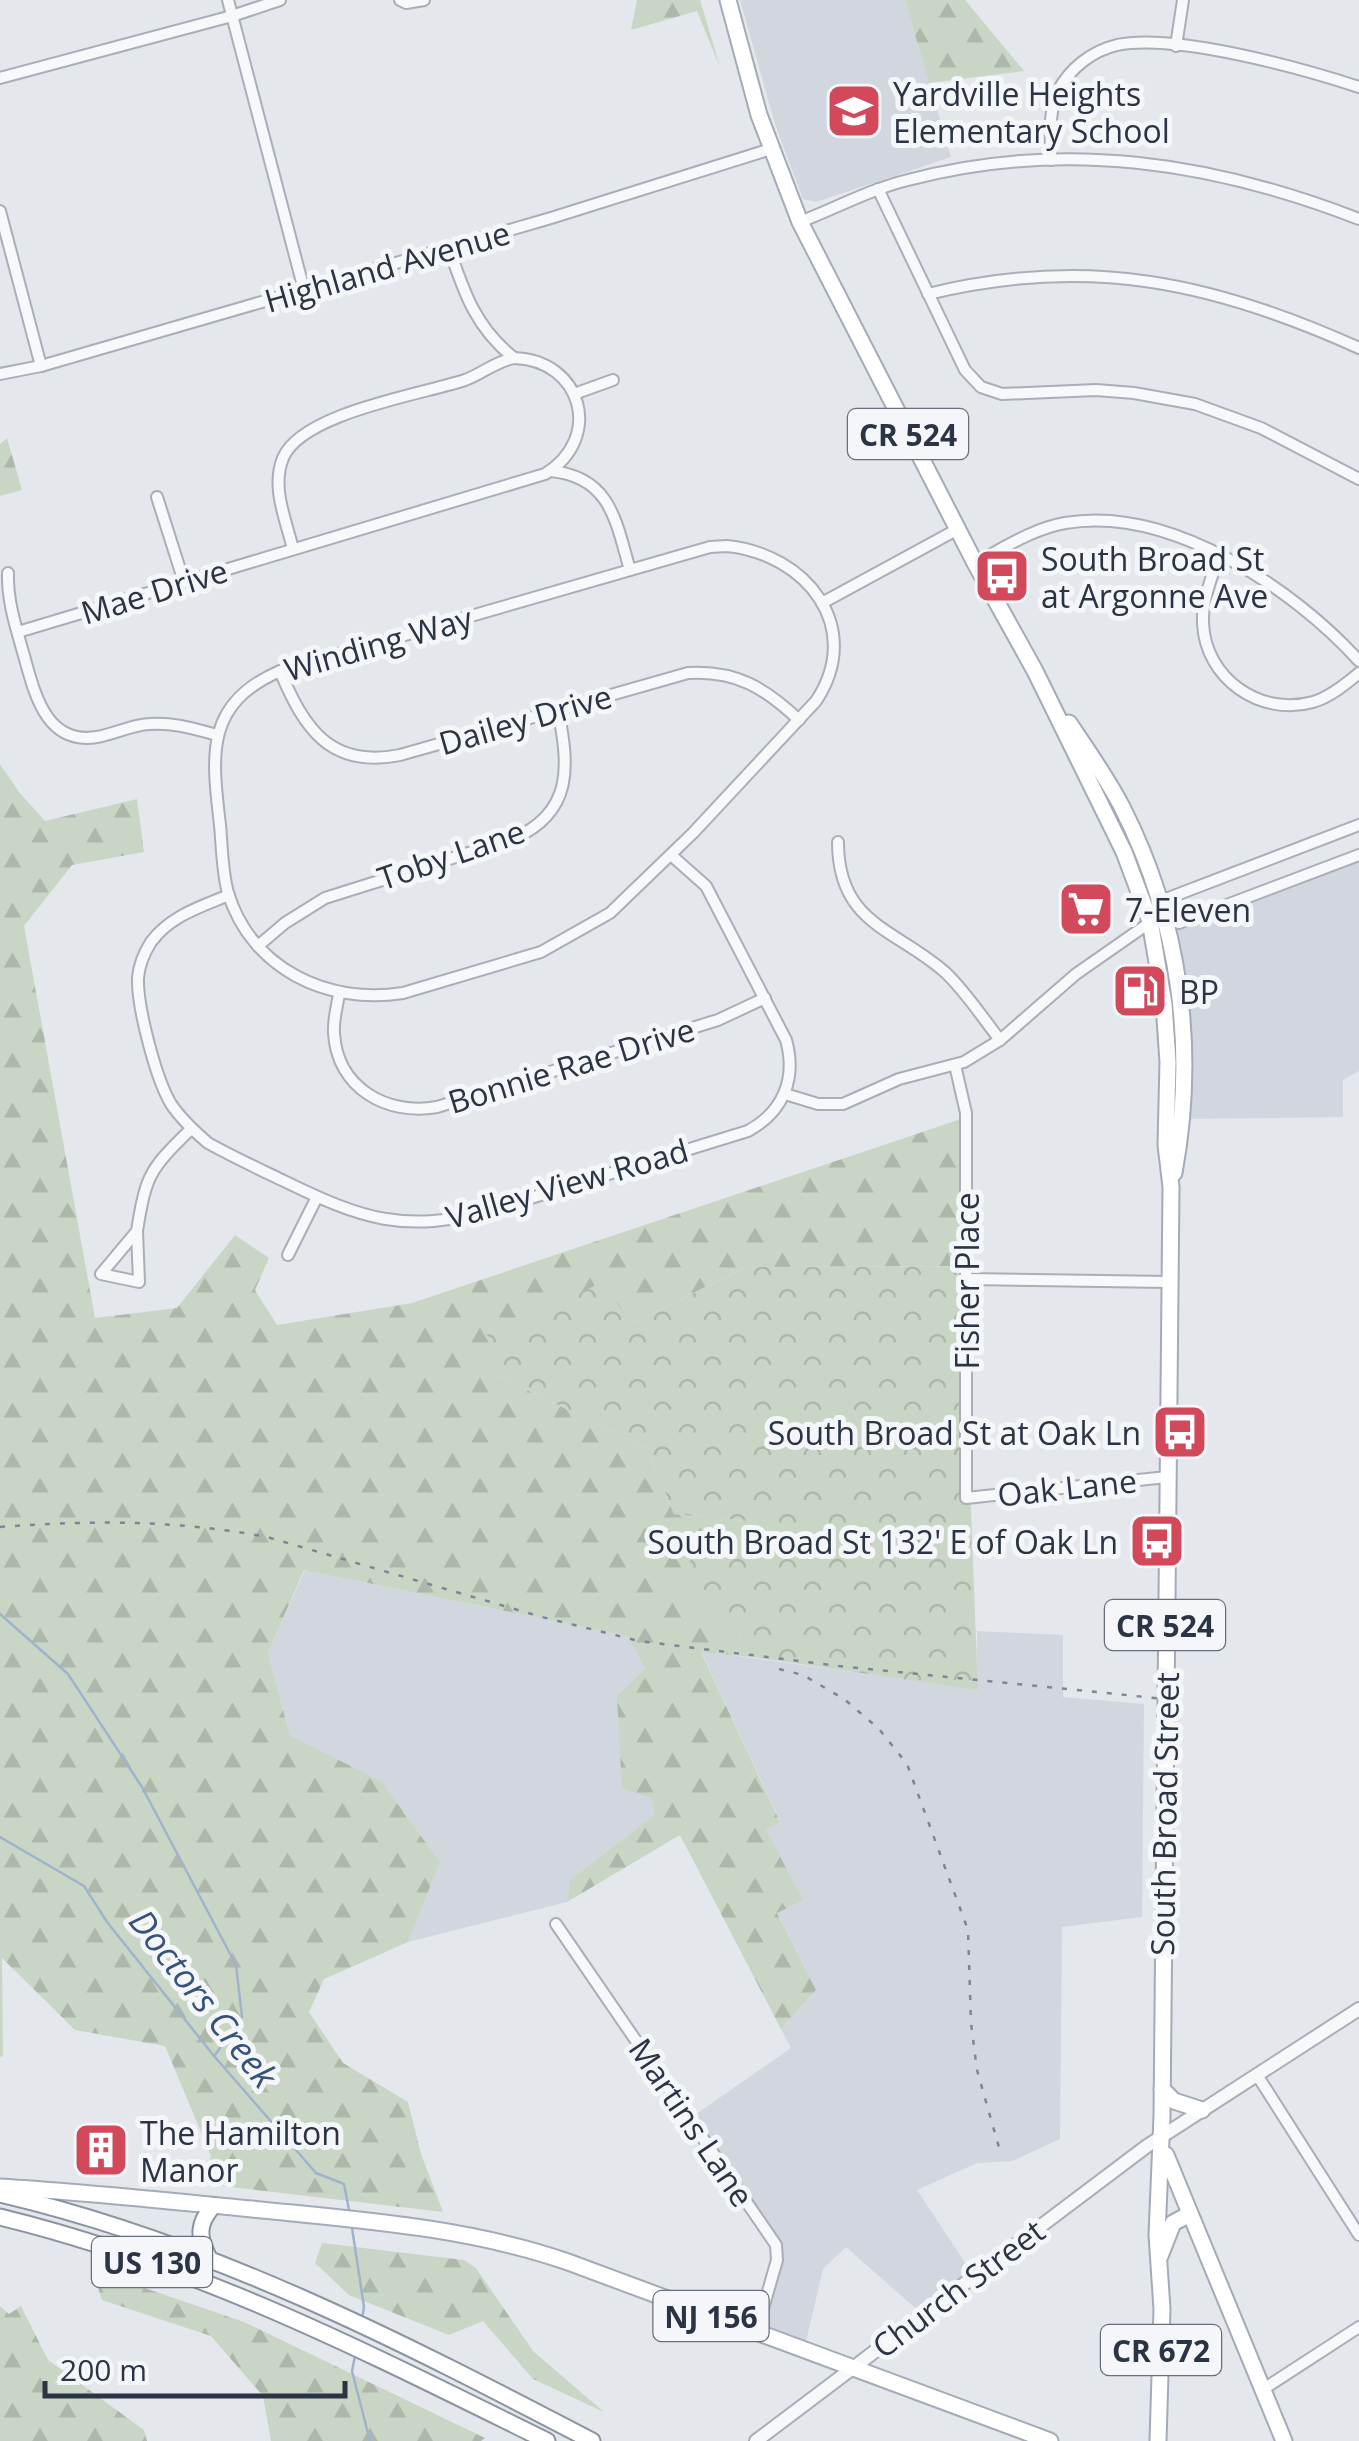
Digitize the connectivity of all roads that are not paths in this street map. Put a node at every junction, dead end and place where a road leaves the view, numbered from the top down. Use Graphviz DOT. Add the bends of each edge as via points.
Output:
graph roads {
  1 [pos="228,0"];
  2 [pos="280,0"];
  3 [pos="400,0"];
  4 [pos="424,0"];
  5 [pos="728,0"];
  6 [pos="1183,0"];
  7 [pos="232,16"];
  8 [pos="1176,46"];
  9 [pos="0,78"];
  10 [pos="1359,86"];
  11 [pos="771,149"];
  12 [pos="1051,160"];
  13 [pos="878,189"];
  14 [pos="0,211"];
  15 [pos="1359,219"];
  16 [pos="800,222"];
  17 [pos="449,248"];
  18 [pos="304,290"];
  19 [pos="928,294"];
  20 [pos="1359,348"];
  21 [pos="514,358"];
  22 [pos="40,366"];
  23 [pos="0,374"];
  24 [pos="614,380"];
  25 [pos="574,394"];
  26 [pos="550,471"];
  27 [pos="1359,480"];
  28 [pos="157,497"];
  29 [pos="958,530"];
  30 [pos="294,549"];
  31 [pos="1219,555"];
  32 [pos="975,564"];
  33 [pos="630,570"];
  34 [pos="8,573"];
  35 [pos="184,582"];
  36 [pos="822,604"];
  37 [pos="18,632"];
  38 [pos="1359,661"];
  39 [pos="280,671"];
  40 [pos="1035,671"];
  41 [pos="1359,673"];
  42 [pos="558,710"];
  43 [pos="799,720"];
  44 [pos="218,736"];
  45 [pos="1359,825"];
  46 [pos="838,842"];
  47 [pos="671,855"];
  48 [pos="1359,856"];
  49 [pos="229,896"];
  50 [pos="1167,917"];
  51 [pos="1150,922"];
  52 [pos="258,946"];
  53 [pos="339,994"];
  54 [pos="764,998"];
  55 [pos="1000,1040"];
  56 [pos="1185,1052"];
  57 [pos="1168,1062"];
  58 [pos="956,1065"];
  59 [pos="1176,1087"];
  60 [pos="785,1094"];
  61 [pos="192,1129"];
  62 [pos="317,1197"];
  63 [pos="137,1231"];
  64 [pos="288,1256"];
  65 [pos="967,1279"];
  66 [pos="1170,1282"];
  67 [pos="1167,1477"];
  68 [pos="966,1498"];
  69 [pos="556,1924"];
  70 [pos="1359,2009"];
  71 [pos="1257,2075"];
  72 [pos="1162,2089"];
  73 [pos="1202,2110"];
  74 [pos="1162,2136"];
  75 [pos="0,2190"];
  76 [pos="213,2206"];
  77 [pos="1188,2214"];
  78 [pos="0,2218"];
  79 [pos="1359,2234"];
  80 [pos="209,2258"];
  81 [pos="1159,2260"];
  82 [pos="1359,2327"];
  83 [pos="756,2333"];
  84 [pos="853,2368"];
  85 [pos="1262,2390"];
  86 [pos="547,2441"];
  87 [pos="592,2441"];
  88 [pos="756,2441"];
  89 [pos="1050,2441"];
  90 [pos="1158,2441"];
  91 [pos="1284,2441"];
  1 -- 7 [label="street"];
  2 -- 7 [label="street"];
  3 -- 4 [label="street"];
  5 -- 11 [label="main road, South Broad Street / CR 524"];
  6 -- 8 [label="street"];
  7 -- 9 [label="street"];
  7 -- 18 [label="street"];
  8 -- 10 [label="street"];
  8 -- 12 [label="street" via="1113,46 1076,67 1053,105"];
  11 -- 16 [label="main road, South Broad Street / CR 524"];
  11 -- 17 [label="street, Highland Avenue"];
  12 -- 13 [label="street" via="947,171"];
  12 -- 15 [label="street" via="1214,173"];
  13 -- 16 [label="street"];
  13 -- 19 [label="street"];
  14 -- 22 [label="street"];
  16 -- 29 [label="main road, South Broad Street / CR 524"];
  17 -- 18 [label="street, Highland Avenue"];
  17 -- 21 [label="street" via="476,320"];
  18 -- 22 [label="street, Highland Avenue"];
  19 -- 20 [label="street" via="1032,276 1154,282 1266,308"];
  19 -- 27 [label="street" via="964,370 992,392 1134,392 1195,404 1261,428"];
  21 -- 25 [label="street" via="551,367"];
  21 -- 30 [label="street" via="317,424 295,439 278,485"];
  22 -- 23 [label="street, Highland Avenue"];
  24 -- 25 [label="street"];
  25 -- 26 [label="street" via="580,418 575,443"];
  26 -- 30 [label="street, Mae Drive"];
  26 -- 33 [label="street" via="588,482 606,500"];
  28 -- 35 [label="street"];
  29 -- 32 [label="main road, South Broad Street / CR 524"];
  29 -- 36 [label="street"];
  30 -- 35 [label="street, Mae Drive"];
  31 -- 32 [label="street" via="1136,525 1080,521 1041,529"];
  31 -- 38 [label="street" via="1300,606"];
  31 -- 41 [label="street" via="1204,605 1204,634 1230,683 1267,703 1295,705 1318,700"];
  32 -- 40 [label="main road, South Broad Street / CR 524"];
  33 -- 36 [label="street, Winding Way" via="710,548 744,548 787,565"];
  33 -- 39 [label="street, Winding Way"];
  34 -- 37 [label="street"];
  35 -- 37 [label="street, Mae Drive"];
  36 -- 43 [label="street, Winding Way" via="833,632 833,664 824,690"];
  37 -- 44 [label="street" via="38,704 63,732 96,737 164,724"];
  39 -- 42 [label="street, Dailey Drive" via="310,730 338,750 368,758"];
  39 -- 44 [label="street, Winding Way" via="242,695"];
  40 -- 50 [label="main road, South Broad Street / CR 524" via="1121,805"];
  40 -- 51 [label="main road, South Broad Street / CR 524" via="1124,852"];
  42 -- 43 [label="street, Dailey Drive" via="706,672 754,683"];
  42 -- 52 [label="street, Toby Lane" via="566,772 558,800 540,822 512,840 325,898"];
  43 -- 47 [label="street, Winding Way"];
  44 -- 49 [label="street, Winding Way" via="212,760"];
  45 -- 50 [label="street" via="1171,897"];
  46 -- 55 [label="street" via="838,868 865,914 944,971"];
  47 -- 53 [label="street, Winding Way" via="610,913 541,952 402,993"];
  47 -- 54 [label="street" via="706,886"];
  48 -- 50 [label="street" via="1179,923"];
  49 -- 52 [label="street, Winding Way"];
  49 -- 61 [label="street, Valley View Road" via="173,920 139,967 156,1070"];
  50 -- 51 [label="street"];
  50 -- 56 [label="main road, South Broad Street / CR 524"];
  51 -- 55 [label="street"];
  51 -- 57 [label="main road, South Broad Street / CR 524"];
  52 -- 53 [label="street, Winding Way" via="290,974"];
  53 -- 54 [label="street, Bonnie Rae Drive" via="334,1037 349,1076 382,1103 422,1110 718,1020"];
  54 -- 60 [label="street" via="790,1053"];
  55 -- 58 [label="street"];
  56 -- 57 [label="main road"];
  56 -- 59 [label="main road, South Broad Street / CR 524"];
  57 -- 59 [label="main road, South Broad Street / CR 524"];
  58 -- 60 [label="street" via="899,1079 843,1104"];
  58 -- 65 [label="street, Fisher Place" via="966,1113"];
  59 -- 66 [label="main road, South Broad Street / CR 524"];
  60 -- 62 [label="street, Valley View Road" via="748,1131 478,1214 388,1220"];
  61 -- 62 [label="street, Valley View Road"];
  61 -- 63 [label="street" via="148,1176"];
  62 -- 64 [label="street"];
  63 -- 63 [label="street" via="139,1282 101,1274 113,1260"];
  65 -- 66 [label="street"];
  65 -- 68 [label="street, Fisher Place"];
  66 -- 67 [label="main road, South Broad Street / CR 524"];
  67 -- 68 [label="street, Oak Lane"];
  67 -- 72 [label="main road, South Broad Street / CR 524"];
  69 -- 83 [label="street, Martins Lane" via="776,2245 778,2260"];
  70 -- 71 [label="street, Church Street"];
  71 -- 73 [label="street, Church Street"];
  71 -- 79 [label="street"];
  72 -- 73 [label="main road" via="1174,2101"];
  72 -- 74 [label="main road, South Broad Street / CR 524"];
  73 -- 74 [label="street, Church Street"];
  74 -- 77 [label="main road, CR 524"];
  74 -- 81 [label="main road, South Broad Street / CR 672"];
  74 -- 84 [label="street, Church Street"];
  75 -- 76 [label="main road, NJ 156"];
  75 -- 80 [label="main road, US 130"];
  76 -- 80 [label="main road" via="200,2229"];
  76 -- 83 [label="main road, NJ 156" via="463,2234 540,2252"];
  77 -- 81 [label="main road" via="1173,2223"];
  77 -- 85 [label="main road, CR 524"];
  78 -- 86 [label="main road, US 130" via="138,2256 247,2298"];
  80 -- 87 [label="main road, US 130" via="374,2329"];
  81 -- 90 [label="main road, South Broad Street / CR 672"];
  82 -- 85 [label="street"];
  83 -- 84 [label="main road, NJ 156"];
  84 -- 88 [label="street, Church Street"];
  84 -- 89 [label="main road, NJ 156"];
  85 -- 91 [label="main road, CR 524"];
}
